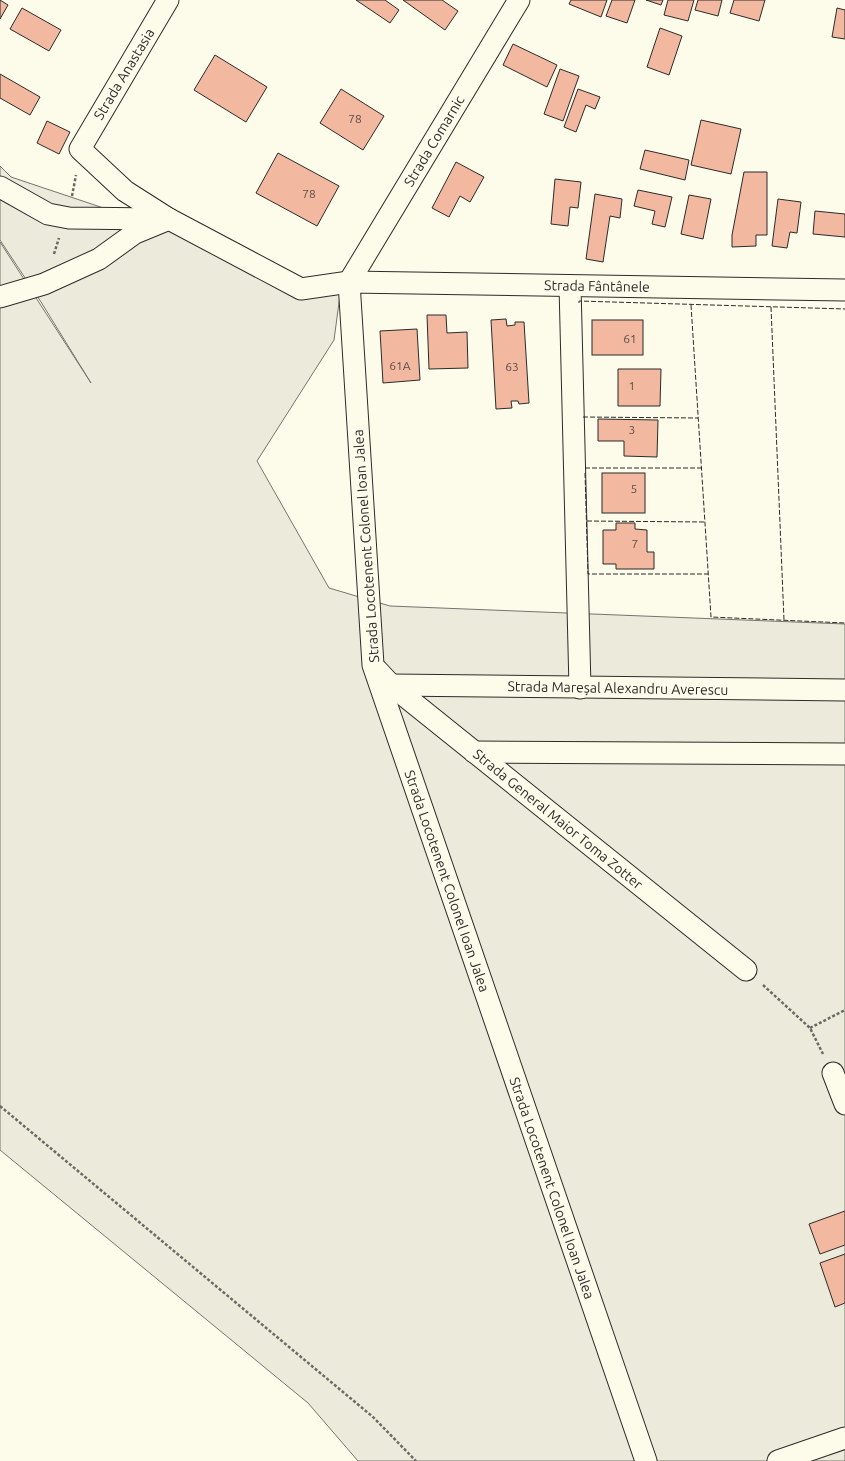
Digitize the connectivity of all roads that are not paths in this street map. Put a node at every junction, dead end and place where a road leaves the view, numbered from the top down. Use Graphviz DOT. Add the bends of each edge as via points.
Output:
graph roads {
  1 [pos="168,0"];
  2 [pos="519,0"];
  3 [pos="80,149"];
  4 [pos="0,187"];
  5 [pos="170,219"];
  6 [pos="349,282"];
  7 [pos="570,286"];
  8 [pos="845,290"];
  9 [pos="0,297"];
  10 [pos="372,665"];
  11 [pos="391,685"];
  12 [pos="580,688"];
  13 [pos="845,690"];
  14 [pos="474,752"];
  15 [pos="845,754"];
  16 [pos="746,970"];
  17 [pos="833,1072"];
  18 [pos="845,1104"];
  19 [pos="845,1438"];
  20 [pos="646,1461"];
  21 [pos="778,1461"];
  1 -- 3 [label="street, Strada Anastasia"];
  2 -- 6 [label="street, Strada Comarnic"];
  3 -- 5 [label="street, Strada Fântânele" via="125,191"];
  4 -- 5 [label="street" via="48,214 69,218"];
  5 -- 6 [label="street, Strada Fântânele" via="301,289"];
  5 -- 9 [label="street" via="135,233 99,259 44,284"];
  6 -- 7 [label="street, Strada Fântânele"];
  6 -- 10 [label="street, Strada Locotenent Colonel Ioan Jalea"];
  7 -- 8 [label="street, Strada Fântânele"];
  7 -- 12 [label="street"];
  10 -- 11 [label="street, Strada General Maior Toma Zotter"];
  10 -- 20 [label="street, Strada Locotenent Colonel Ioan Jalea"];
  11 -- 12 [label="street, Strada Mareșal Alexandru Averescu"];
  11 -- 14 [label="street, Strada General Maior Toma Zotter"];
  12 -- 13 [label="street, Strada Mareșal Alexandru Averescu"];
  14 -- 15 [label="street"];
  14 -- 16 [label="street, Strada General Maior Toma Zotter"];
  17 -- 18 [label="street"];
  19 -- 21 [label="street"];
}
